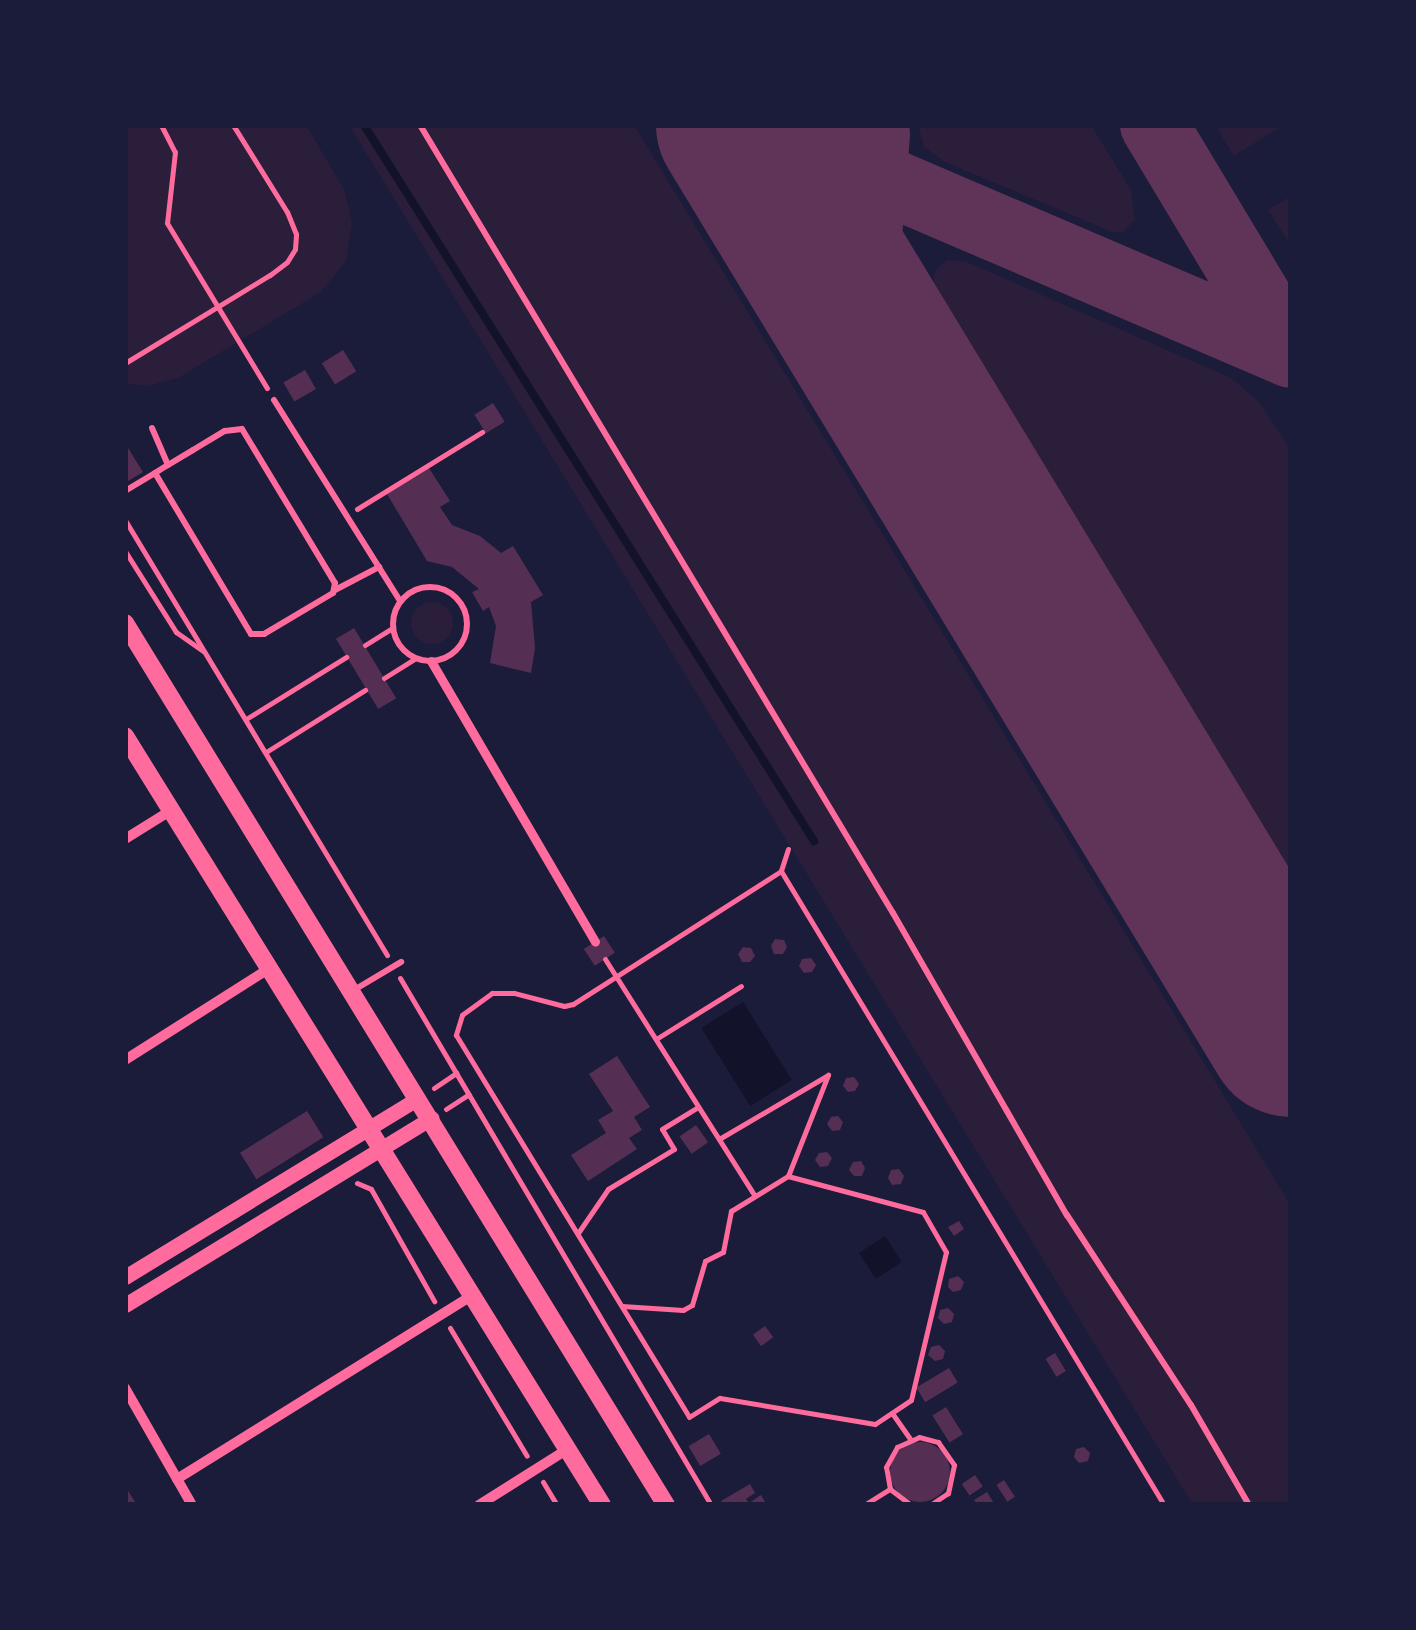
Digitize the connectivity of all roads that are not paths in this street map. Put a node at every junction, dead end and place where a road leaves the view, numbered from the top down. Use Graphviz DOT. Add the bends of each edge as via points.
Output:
graph roads {
  1 [pos="420,125"];
  2 [pos="274,400"];
  3 [pos="152,428"];
  4 [pos="168,465"];
  5 [pos="155,473"];
  6 [pos="125,491"];
  7 [pos="379,568"];
  8 [pos="334,590"];
  9 [pos="400,602"];
  10 [pos="125,623"];
  11 [pos="431,662"];
  12 [pos="125,736"];
  13 [pos="170,810"];
  14 [pos="125,839"];
  15 [pos="595,942"];
  16 [pos="397,964"];
  17 [pos="267,970"];
  18 [pos="352,991"];
  19 [pos="125,1060"];
  20 [pos="418,1098"];
  21 [pos="431,1118"];
  22 [pos="367,1130"];
  23 [pos="380,1150"];
  24 [pos="125,1277"];
  25 [pos="471,1296"];
  26 [pos="125,1305"];
  27 [pos="125,1388"];
  28 [pos="568,1449"];
  29 [pos="177,1479"];
  30 [pos="192,1505"];
  31 [pos="478,1505"];
  32 [pos="602,1505"];
  33 [pos="666,1505"];
  34 [pos="1249,1505"];
  1 -- 34 [label="lane" via="1068,1215"];
  2 -- 7 [label="lane"];
  3 -- 4 [label="lane"];
  4 -- 5 [label="lane"];
  4 -- 8 [label="lane" via="224,431 242,429"];
  5 -- 6 [label="lane"];
  5 -- 8 [label="lane" via="250,634 264,634"];
  7 -- 8 [label="lane"];
  7 -- 9 [label="lane"];
  9 -- 11 [label="lane" via="392,628 400,647"];
  9 -- 11 [label="lane" via="428,586 448,591 463,606 465,638 452,654"];
  10 -- 18 [label="main road"];
  11 -- 15 [label="street"];
  12 -- 13 [label="main road"];
  13 -- 14 [label="street"];
  13 -- 17 [label="main road"];
  16 -- 18 [label="lane"];
  17 -- 19 [label="street"];
  17 -- 22 [label="main road"];
  18 -- 20 [label="main road"];
  20 -- 21 [label="main road"];
  20 -- 22 [label="street"];
  21 -- 23 [label="street"];
  21 -- 33 [label="main road"];
  22 -- 23 [label="main road"];
  22 -- 24 [label="street"];
  23 -- 25 [label="main road"];
  23 -- 26 [label="street"];
  25 -- 28 [label="main road"];
  25 -- 29 [label="street"];
  27 -- 29 [label="street"];
  28 -- 31 [label="street"];
  28 -- 32 [label="main road"];
  29 -- 30 [label="street"];
}
